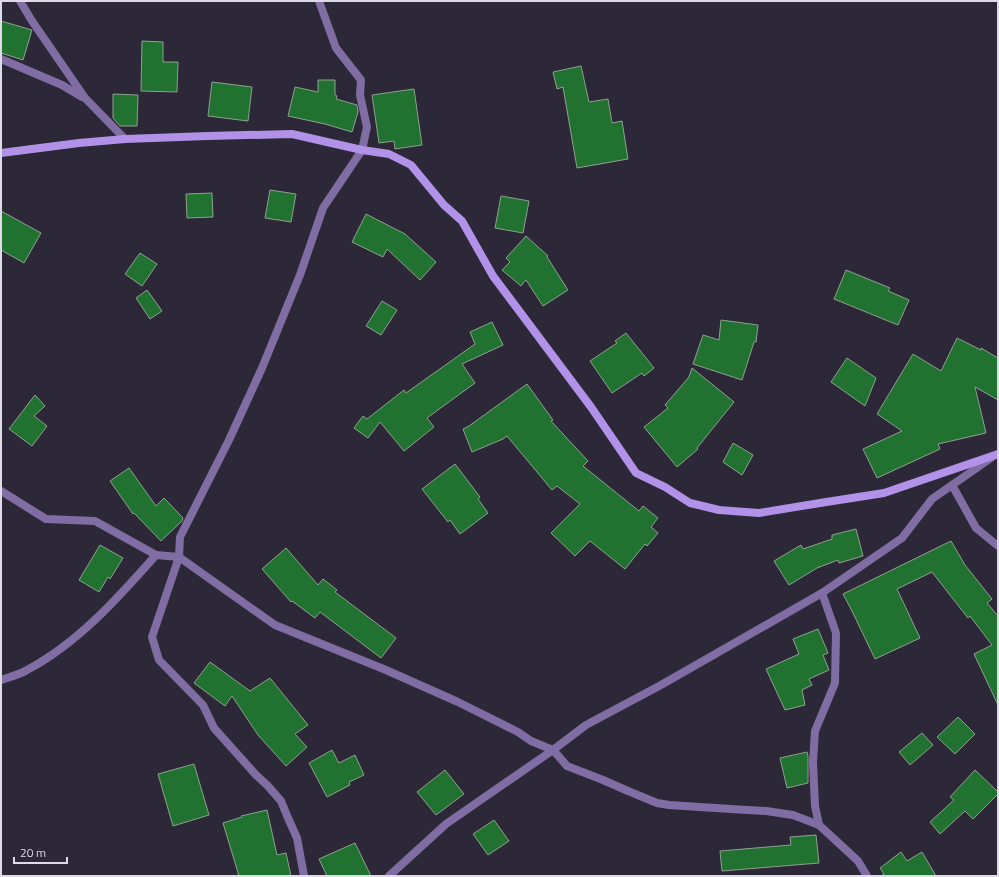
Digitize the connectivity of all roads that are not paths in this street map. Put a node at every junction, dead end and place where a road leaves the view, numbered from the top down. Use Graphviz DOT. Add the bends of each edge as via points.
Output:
graph roads {
  1 [pos="20,1"];
  2 [pos="319,1"];
  3 [pos="1,59"];
  4 [pos="85,98"];
  5 [pos="125,139"];
  6 [pos="362,150"];
  7 [pos="1,153"];
  8 [pos="997,454"];
  9 [pos="952,485"];
  10 [pos="1,491"];
  11 [pos="998,546"];
  12 [pos="156,555"];
  13 [pos="179,557"];
  14 [pos="822,593"];
  15 [pos="1,680"];
  16 [pos="553,750"];
  17 [pos="820,825"];
  18 [pos="304,876"];
  19 [pos="389,876"];
  20 [pos="867,876"];
  1 -- 4 [label="street"];
  2 -- 6 [label="street" via="336,48 361,80 360,95 367,127"];
  3 -- 4 [label="street" via="62,85"];
  4 -- 5 [label="street"];
  5 -- 6 [label="main road" via="292,134"];
  5 -- 7 [label="main road"];
  6 -- 8 [label="main road" via="389,154 411,165 444,205 462,221 494,276 591,407 636,473 690,504 719,510 759,513 884,493"];
  6 -- 13 [label="street" via="323,208 300,275 262,368 180,537"];
  8 -- 9 [label="street"];
  9 -- 11 [label="street" via="976,528"];
  9 -- 14 [label="street" via="932,499 902,538"];
  10 -- 12 [label="street" via="46,519 95,521"];
  12 -- 13 [label="street"];
  12 -- 15 [label="street" via="78,636 52,656 26,671"];
  13 -- 16 [label="street" via="275,625 458,702 518,732 531,742"];
  13 -- 18 [label="street" via="152,637 159,660 203,705 214,728 281,801 297,838"];
  14 -- 16 [label="street" via="667,682 586,725"];
  14 -- 17 [label="street" via="836,633 835,683 815,732 815,806"];
  16 -- 17 [label="street" via="567,766 657,803 766,810 793,815"];
  16 -- 19 [label="street" via="446,824"];
  17 -- 20 [label="street" via="858,861"];
}
